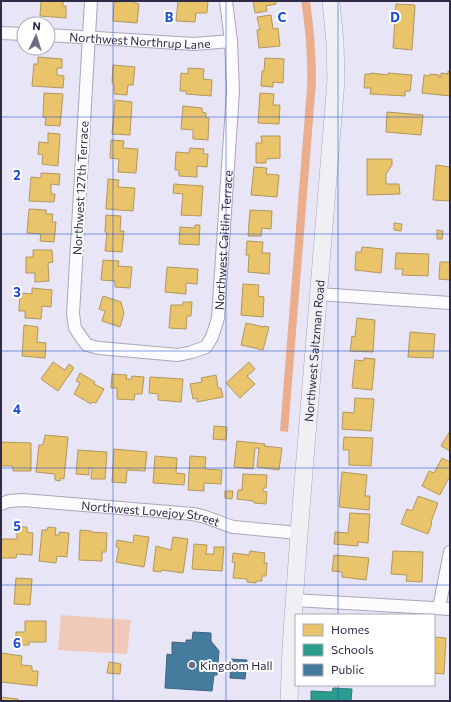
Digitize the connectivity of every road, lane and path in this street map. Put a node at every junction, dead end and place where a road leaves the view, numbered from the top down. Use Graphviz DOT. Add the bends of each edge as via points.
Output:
graph roads {
  1 [pos="91,1"];
  2 [pos="226,1"];
  3 [pos="331,1"];
  4 [pos="1,33"];
  5 [pos="16,34"];
  6 [pos="56,36"];
  7 [pos="89,38"];
  8 [pos="231,41"];
  9 [pos="318,294"];
  10 [pos="450,304"];
  11 [pos="81,337"];
  12 [pos="1,504"];
  13 [pos="299,533"];
  14 [pos="450,552"];
  15 [pos="294,600"];
  16 [pos="444,609"];
  17 [pos="289,701"];
  1 -- 7 [label="street, Northwest 127th Terrace"];
  2 -- 8 [label="street, Northwest Caitlin Terrace"];
  3 -- 9 [label="main road, Northwest Saltzman Road" via="336,80"];
  4 -- 5 [label="street"];
  6 -- 7 [label="street, Northwest Northrup Lane"];
  7 -- 8 [label="street, Northwest Northrup Lane" via="194,44"];
  7 -- 11 [label="street, Northwest 127th Terrace" via="73,314 75,328"];
  8 -- 11 [label="street, Northwest Caitlin Terrace" via="233,91 218,318 212,337 206,346 178,355 99,348 87,344"];
  9 -- 10 [label="street"];
  9 -- 13 [label="main road, Northwest Saltzman Road"];
  12 -- 13 [label="street, Northwest Lovejoy Street" via="23,500 193,514 233,527"];
  13 -- 15 [label="main road, Northwest Saltzman Road"];
  14 -- 16 [label="street"];
  15 -- 16 [label="street"];
  15 -- 17 [label="main road, Northwest Saltzman Road"];
}
